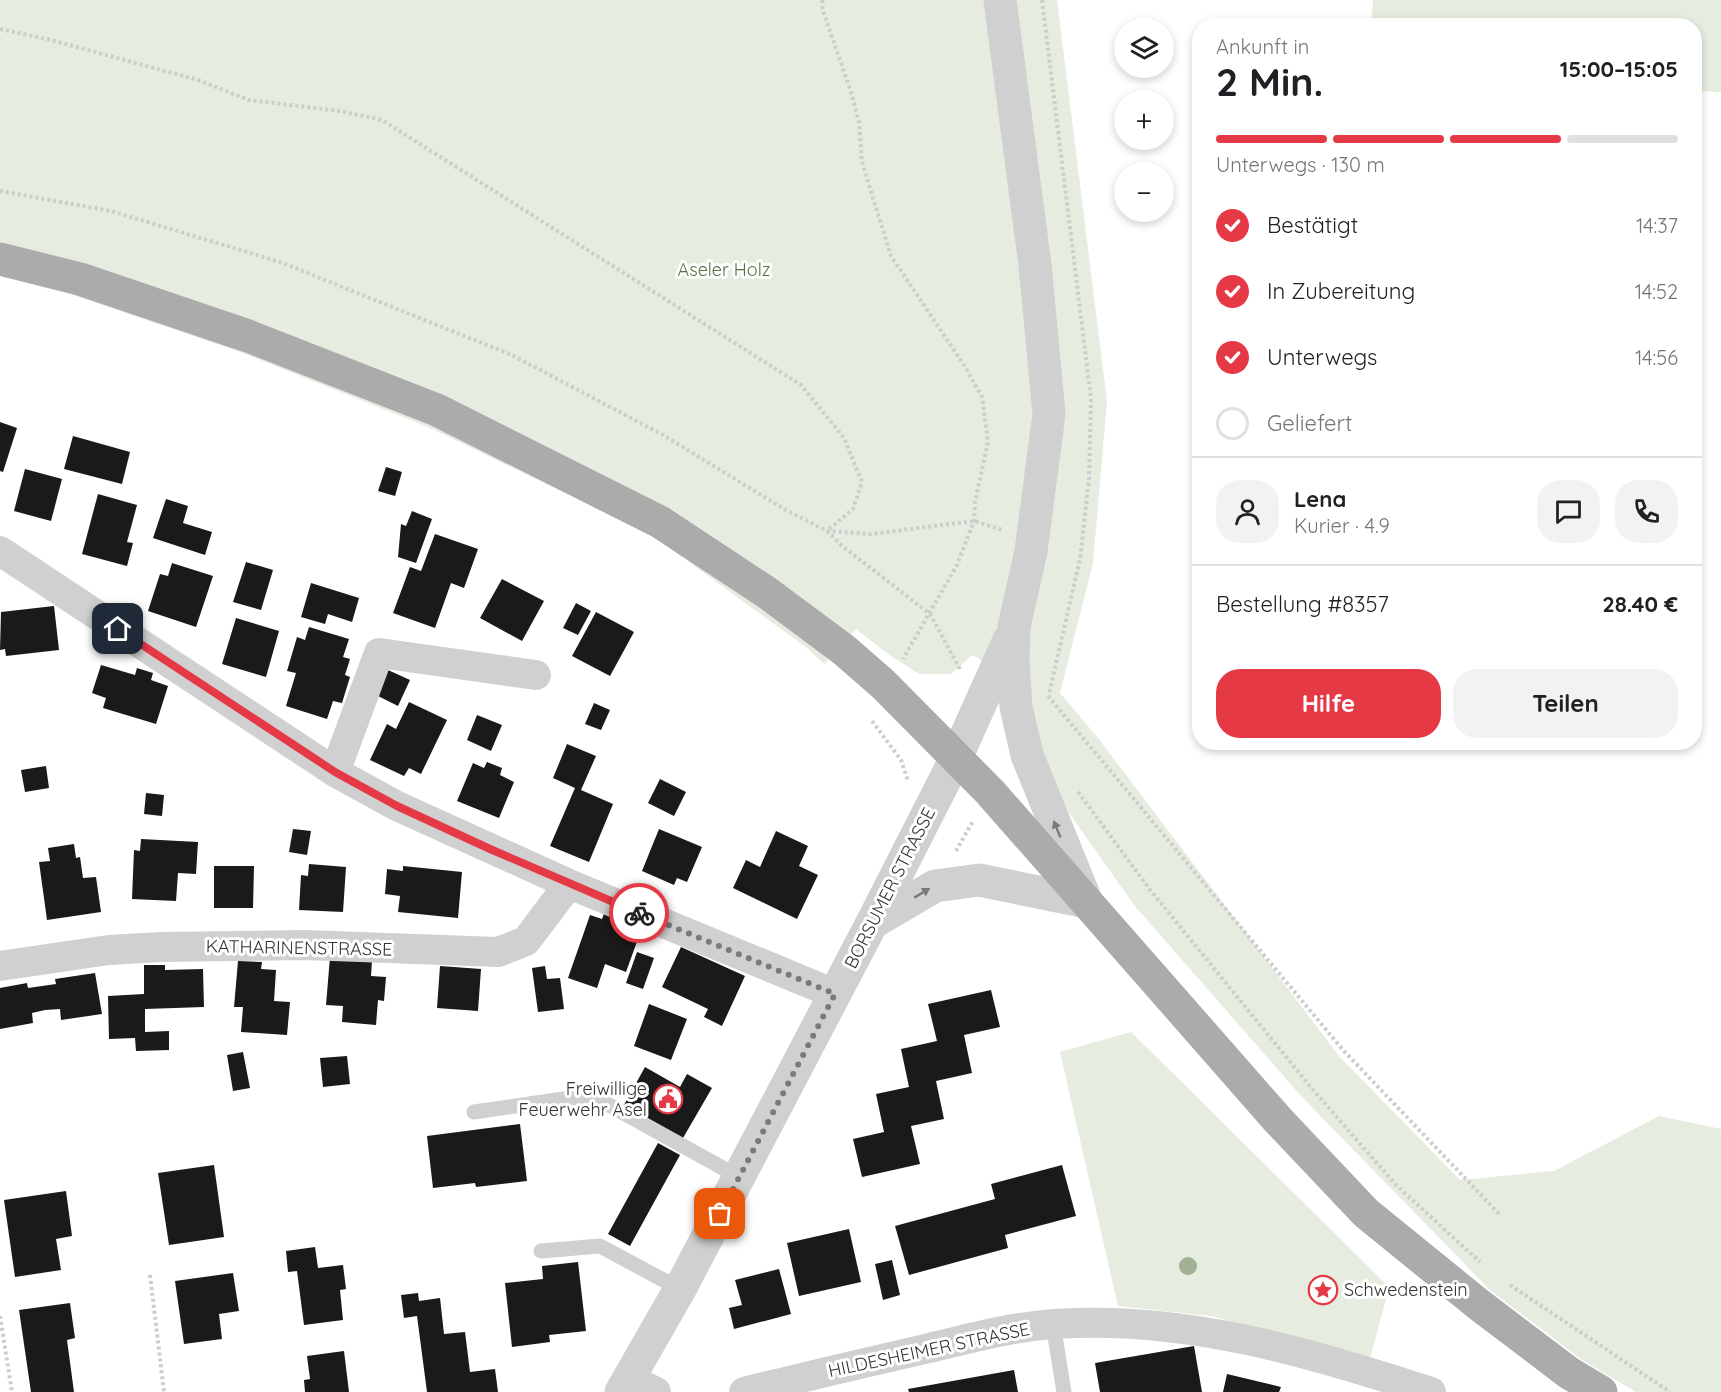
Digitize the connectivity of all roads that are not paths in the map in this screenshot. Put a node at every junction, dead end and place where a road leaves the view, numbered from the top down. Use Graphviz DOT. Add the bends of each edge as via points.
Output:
graph roads {
  1 [pos="1000,0"];
  2 [pos="0,259"];
  3 [pos="0,551"];
  4 [pos="1014,627"];
  5 [pos="536,675"];
  6 [pos="956,758"];
  7 [pos="335,772"];
  8 [pos="569,884"];
  9 [pos="1087,902"];
  10 [pos="872,923"];
  11 [pos="0,966"];
  12 [pos="835,994"];
  13 [pos="474,1112"];
  14 [pos="739,1177"];
  15 [pos="541,1251"];
  16 [pos="680,1288"];
  17 [pos="1053,1324"];
  18 [pos="636,1388"];
  19 [pos="744,1392"];
  20 [pos="1064,1392"];
  21 [pos="1431,1392"];
  22 [pos="1601,1392"];
  1 -- 4 [label="street" via="1035,265 1049,414 1031,551"];
  2 -- 6 [label="main road" via="80,279 248,336 437,410 660,522 766,592 844,650"];
  3 -- 7 [label="street"];
  4 -- 6 [label="street, BORSUMER STRASSE"];
  9 -- 4 [label="street, one-way" via="1027,755 1016,707"];
  5 -- 7 [label="street" via="379,653"];
  6 -- 9 [label="main road"];
  6 -- 10 [label="street, BORSUMER STRASSE"];
  7 -- 8 [label="street" via="397,806"];
  8 -- 11 [label="street, KATHARINENSTRASSE" via="526,941 498,952 305,945 161,947 109,950"];
  8 -- 12 [label="street"];
  10 -- 9 [label="street, one-way" via="935,886 979,880"];
  9 -- 22 [label="main road" via="1278,1120 1366,1213 1478,1304 1569,1373"];
  10 -- 12 [label="street, BORSUMER STRASSE"];
  12 -- 14 [label="street, BORSUMER STRASSE"];
  13 -- 14 [label="lane" via="591,1095"];
  14 -- 16 [label="street, BORSUMER STRASSE"];
  15 -- 16 [label="lane" via="600,1246"];
  16 -- 18 [label="street, BORSUMER STRASSE"];
  17 -- 19 [label="street, HILDESHEIMER STRASSE" via="992,1333"];
  17 -- 20 [label="lane"];
  17 -- 21 [label="street, HILDESHEIMER STRASSE" via="1135,1324 1202,1330 1281,1347"];
}
